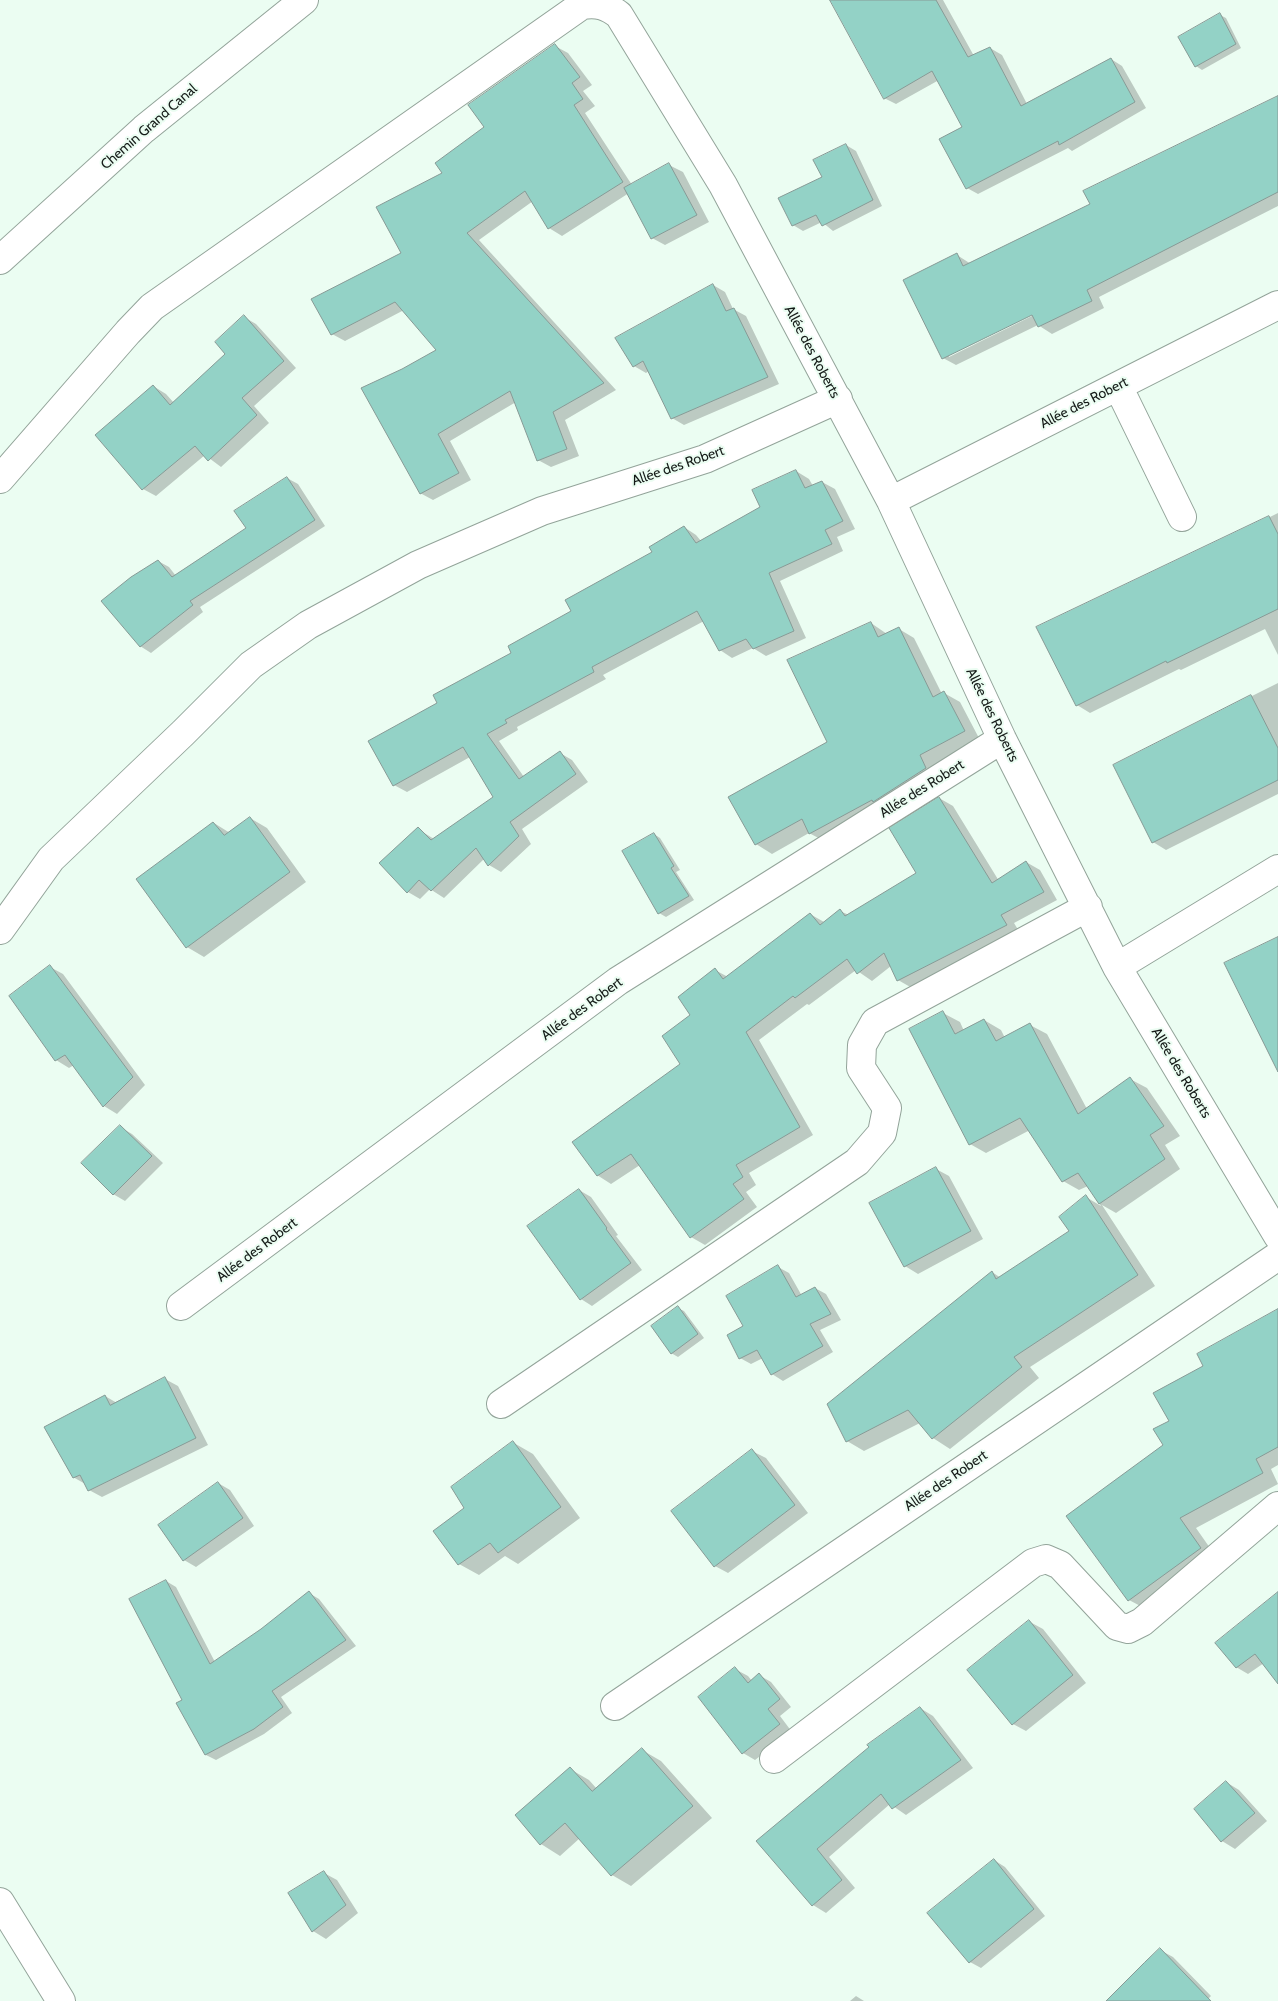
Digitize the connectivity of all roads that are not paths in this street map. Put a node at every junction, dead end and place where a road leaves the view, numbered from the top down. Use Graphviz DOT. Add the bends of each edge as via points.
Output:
graph roads {
  1 [pos="304,0"];
  2 [pos="0,260"];
  3 [pos="1278,306"];
  4 [pos="1118,386"];
  5 [pos="838,399"];
  6 [pos="0,479"];
  7 [pos="891,501"];
  8 [pos="1182,517"];
  9 [pos="1002,739"];
  10 [pos="1278,869"];
  11 [pos="1088,907"];
  12 [pos="0,930"];
  13 [pos="1117,967"];
  14 [pos="1278,1236"];
  15 [pos="1278,1256"];
  16 [pos="181,1306"];
  17 [pos="501,1404"];
  18 [pos="1278,1506"];
  19 [pos="615,1706"];
  20 [pos="774,1759"];
  21 [pos="0,1902"];
  22 [pos="61,2001"];
  1 -- 2 [label="street, Chemin Grand Canal" via="144,129"];
  3 -- 4 [label="street, Allée des Robert"];
  4 -- 7 [label="street, Allée des Robert"];
  4 -- 8 [label="street"];
  5 -- 6 [label="street, Allée des Roberts" via="723,185 619,15 607,6 595,3 582,5 152,307"];
  5 -- 7 [label="street, Allée des Roberts"];
  5 -- 12 [label="street, Allée des Robert" via="705,459 542,511 418,565 308,625 251,665 51,859"];
  7 -- 9 [label="street, Allée des Roberts"];
  9 -- 11 [label="street, Allée des Roberts"];
  9 -- 16 [label="street, Allée des Robert" via="618,981"];
  10 -- 13 [label="street"];
  11 -- 13 [label="street, Allée des Roberts"];
  11 -- 17 [label="street" via="875,1022 862,1045 861,1068 887,1108 882,1133 857,1162"];
  13 -- 14 [label="street, Allée des Roberts"];
  15 -- 19 [label="street, Allée des Robert"];
  18 -- 20 [label="street" via="1142,1622 1128,1629 1116,1626 1060,1565 1046,1559 1033,1563"];
  21 -- 22 [label="street"];
}
